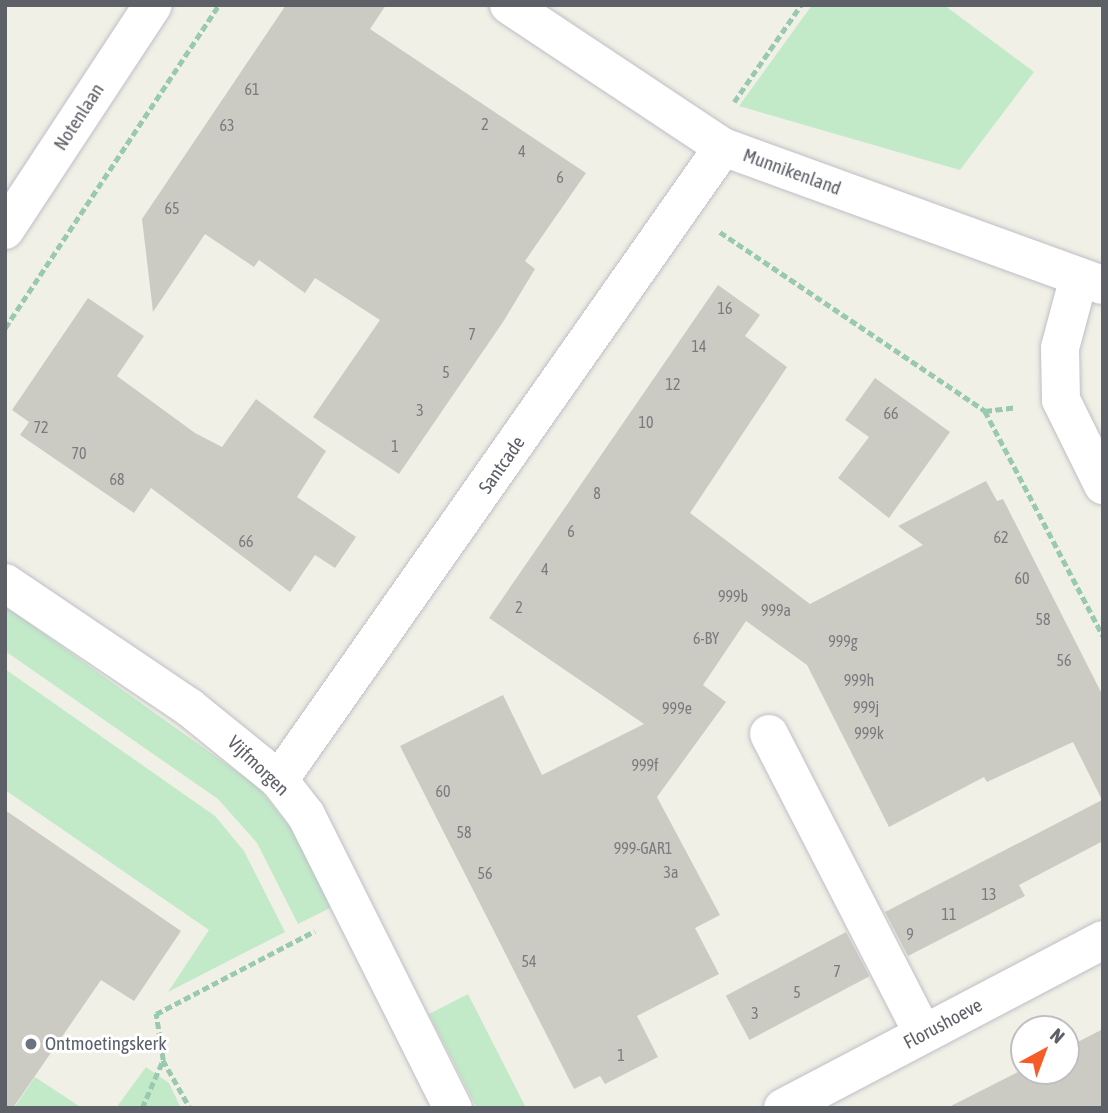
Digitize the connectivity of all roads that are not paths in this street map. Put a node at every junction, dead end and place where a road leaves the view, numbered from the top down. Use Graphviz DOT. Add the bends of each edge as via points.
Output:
graph roads {
  1 [pos="153,5"];
  2 [pos="520,9"];
  3 [pos="723,147"];
  4 [pos="5,230"];
  5 [pos="1091,281"];
  6 [pos="1103,485"];
  7 [pos="5,583"];
  8 [pos="769,734"];
  9 [pos="279,780"];
  10 [pos="1103,940"];
  11 [pos="923,1034"];
  12 [pos="453,1108"];
  13 [pos="783,1108"];
  1 -- 4 [label="street, Notenlaan"];
  2 -- 3 [label="street, Munnikenland"];
  3 -- 5 [label="street, Munnikenland"];
  3 -- 9 [label="street, Santcade"];
  5 -- 6 [label="street" via="1060,348 1061,400"];
  7 -- 9 [label="street, Vijfmorgen" via="189,707"];
  8 -- 11 [label="street"];
  9 -- 12 [label="street, Vijfmorgen" via="306,815"];
  10 -- 11 [label="street, Florushoeve"];
  11 -- 13 [label="street, Florushoeve"];
}
